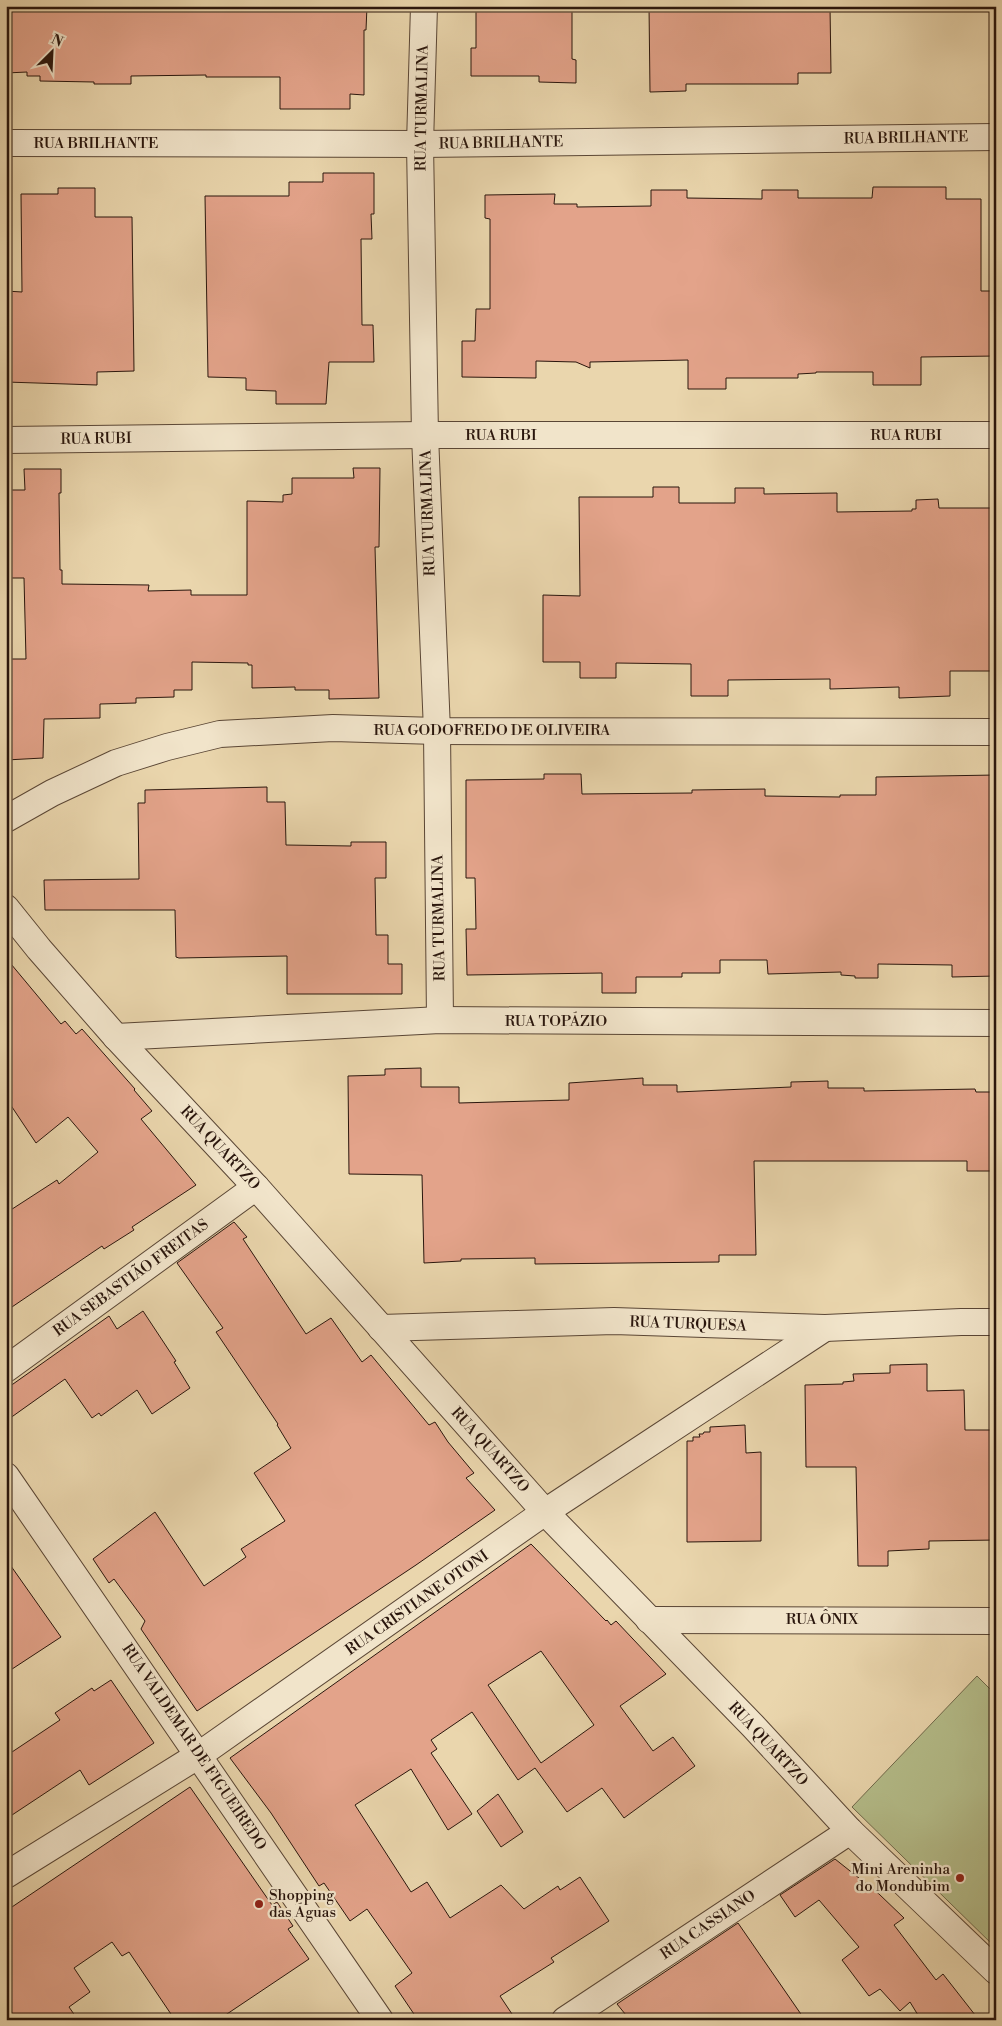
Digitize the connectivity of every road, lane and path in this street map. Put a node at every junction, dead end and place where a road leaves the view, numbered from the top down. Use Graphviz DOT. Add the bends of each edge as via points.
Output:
graph roads {
  1 [pos="424,6"];
  2 [pos="996,137"];
  3 [pos="6,143"];
  4 [pos="420,144"];
  5 [pos="425,435"];
  6 [pos="996,435"];
  7 [pos="6,440"];
  8 [pos="437,731"];
  9 [pos="996,732"];
  10 [pos="6,819"];
  11 [pos="6,908"];
  12 [pos="440,1020"];
  13 [pos="996,1023"];
  14 [pos="116,1037"];
  15 [pos="256,1187"];
  16 [pos="996,1322"];
  17 [pos="380,1328"];
  18 [pos="825,1328"];
  19 [pos="6,1369"];
  20 [pos="6,1476"];
  21 [pos="545,1512"];
  22 [pos="649,1620"];
  23 [pos="996,1620"];
  24 [pos="199,1755"];
  25 [pos="850,1831"];
  26 [pos="6,1875"];
  27 [pos="996,1971"];
  28 [pos="380,2020"];
  29 [pos="565,2020"];
  1 -- 4 [label="street, RUA TURMALINA"];
  2 -- 4 [label="street, RUA BRILHANTE"];
  3 -- 4 [label="street, RUA BRILHANTE"];
  4 -- 5 [label="street, RUA TURMALINA"];
  5 -- 6 [label="street, RUA RUBI"];
  5 -- 7 [label="street, RUA RUBI"];
  5 -- 8 [label="street, RUA TURMALINA"];
  8 -- 9 [label="street, RUA GODOFREDO DE OLIVEIRA"];
  8 -- 10 [label="street, RUA GODOFREDO DE OLIVEIRA" via="333,728 220,734 116,763"];
  8 -- 12 [label="street, RUA TURMALINA"];
  11 -- 14 [label="street, RUA QUARTZO"];
  12 -- 13 [label="street, RUA TOPÁZIO"];
  12 -- 14 [label="street, RUA TOPÁZIO"];
  14 -- 15 [label="street, RUA QUARTZO"];
  15 -- 17 [label="street, RUA QUARTZO"];
  15 -- 19 [label="street, RUA SEBASTIÃO FREITAS"];
  16 -- 18 [label="street, RUA TURQUESA"];
  17 -- 18 [label="street, RUA TURQUESA" via="614,1321"];
  17 -- 21 [label="street, RUA QUARTZO"];
  18 -- 21 [label="street, RUA CRISTIANE OTONI"];
  20 -- 24 [label="street, RUA VALDEMAR DE FIGUEIREDO"];
  21 -- 22 [label="street, RUA QUARTZO"];
  21 -- 24 [label="street, RUA CRISTIANE OTONI"];
  22 -- 23 [label="street, RUA ÔNIX"];
  22 -- 25 [label="street, RUA QUARTZO"];
  24 -- 26 [label="street, RUA CRISTIANE OTONI"];
  24 -- 28 [label="street, RUA VALDEMAR DE FIGUEIREDO"];
  25 -- 27 [label="street, RUA QUARTZO"];
  25 -- 29 [label="street, RUA CASSIANO"];
}
